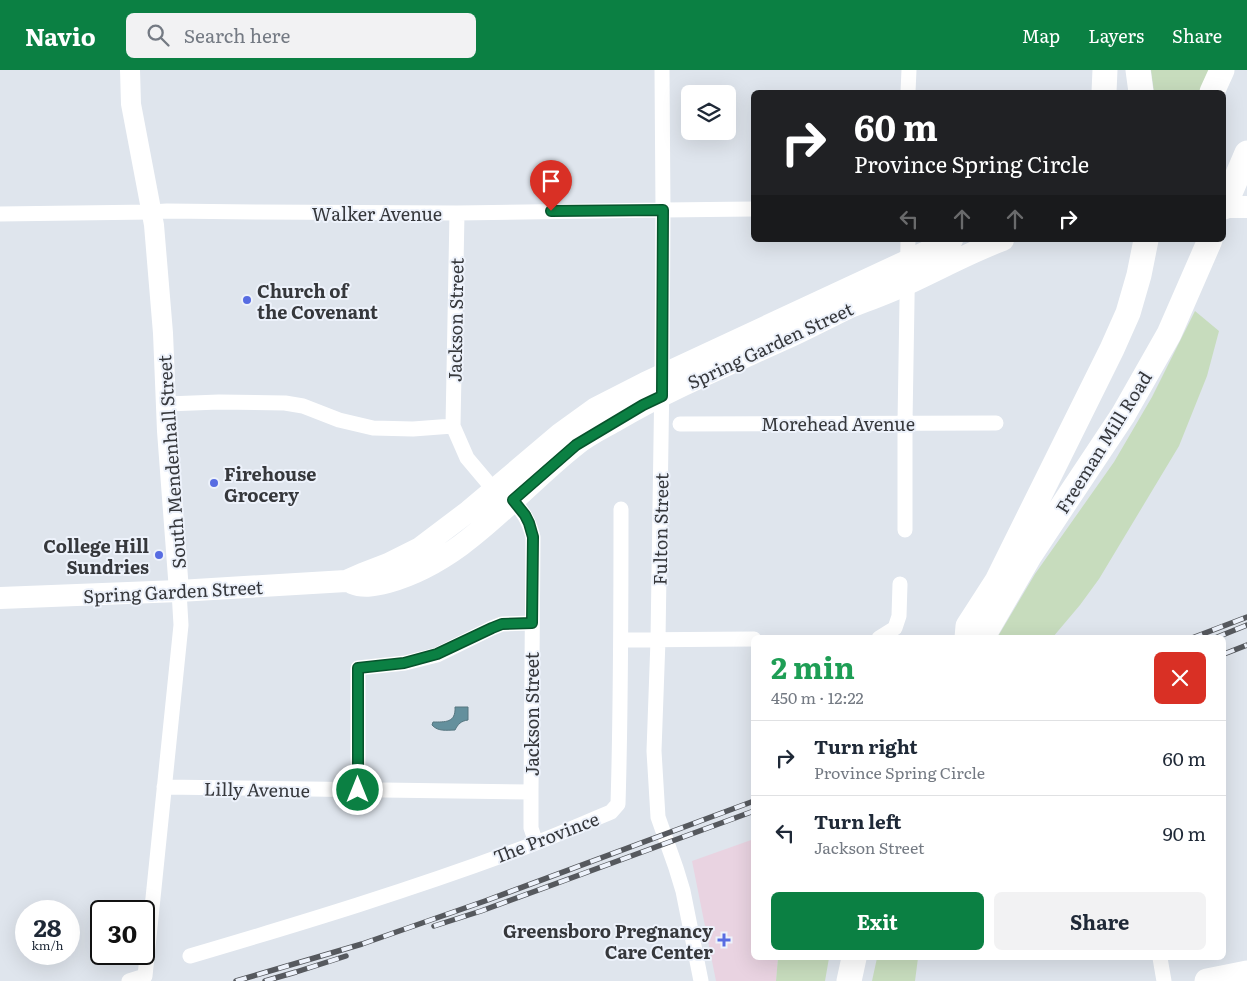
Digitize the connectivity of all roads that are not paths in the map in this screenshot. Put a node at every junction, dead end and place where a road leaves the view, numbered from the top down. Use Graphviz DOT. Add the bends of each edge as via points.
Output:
graph roads {
  1 [pos="130,70"];
  2 [pos="662,70"];
  3 [pos="909,70"];
  4 [pos="1105,70"];
  5 [pos="1138,70"];
  6 [pos="1222,70"];
  7 [pos="908,90"];
  8 [pos="1104,90"];
  9 [pos="1141,90"];
  10 [pos="1213,90"];
  11 [pos="1247,154"];
  12 [pos="1226,187"];
  13 [pos="1247,187"];
  14 [pos="1226,202"];
  15 [pos="1226,207"];
  16 [pos="1247,207"];
  17 [pos="751,209"];
  18 [pos="663,210"];
  19 [pos="151,212"];
  20 [pos="457,213"];
  21 [pos="0,214"];
  22 [pos="943,242"];
  23 [pos="998,242"];
  24 [pos="1146,242"];
  25 [pos="1209,242"];
  26 [pos="908,250"];
  27 [pos="907,284"];
  28 [pos="662,386"];
  29 [pos="167,404"];
  30 [pos="904,423"];
  31 [pos="996,423"];
  32 [pos="680,424"];
  33 [pos="453,426"];
  34 [pos="504,495"];
  35 [pos="621,509"];
  36 [pos="905,530"];
  37 [pos="900,584"];
  38 [pos="180,591"];
  39 [pos="0,598"];
  40 [pos="532,623"];
  41 [pos="884,635"];
  42 [pos="967,635"];
  43 [pos="984,635"];
  44 [pos="621,640"];
  45 [pos="658,640"];
  46 [pos="751,640"];
  47 [pos="164,787"];
  48 [pos="358,790"];
  49 [pos="531,792"];
  50 [pos="536,843"];
  51 [pos="190,956"];
  52 [pos="854,960"];
  53 [pos="1160,960"];
  54 [pos="1247,973"];
  55 [pos="129,981"];
  56 [pos="701,981"];
  57 [pos="849,981"];
  58 [pos="1164,981"];
  59 [pos="1207,981"];
  1 -- 19 [label="street, South Mendenhall Street" via="132,104"];
  2 -- 18 [label="street, Fulton Street"];
  3 -- 7 [label="street"];
  4 -- 8 [label="main road"];
  5 -- 9 [label="main road"];
  6 -- 10 [label="main road"];
  11 -- 14 [label="main road"];
  12 -- 13 [label="main road"];
  15 -- 16 [label="main road"];
  17 -- 18 [label="street, Walker Avenue"];
  18 -- 20 [label="street, Walker Avenue"];
  18 -- 28 [label="street, Fulton Street"];
  19 -- 20 [label="street, Walker Avenue"];
  19 -- 21 [label="street, Walker Avenue"];
  19 -- 29 [label="street, South Mendenhall Street"];
  20 -- 33 [label="street, Jackson Street"];
  22 -- 26 [label="main road, Spring Garden Street"];
  23 -- 27 [label="main road, Spring Garden Street"];
  24 -- 42 [label="main road, Freeman Mill Road" via="1128,313 1112,349 997,581 968,626"];
  25 -- 43 [label="main road, Freeman Mill Road" via="1169,334 1123,415 1030,555"];
  26 -- 27 [label="street"];
  26 -- 28 [label="main road, Spring Garden Street"];
  27 -- 28 [label="main road, Spring Garden Street" via="700,376"];
  27 -- 30 [label="street"];
  28 -- 34 [label="main road, Spring Garden Street" via="643,405 576,445"];
  28 -- 45 [label="street, Fulton Street"];
  29 -- 33 [label="street" via="285,403 373,428"];
  29 -- 38 [label="street, South Mendenhall Street"];
  30 -- 31 [label="street, Morehead Avenue"];
  30 -- 32 [label="street, Morehead Avenue"];
  30 -- 36 [label="street"];
  33 -- 34 [label="street" via="467,458"];
  34 -- 38 [label="main road, Spring Garden Street" via="456,549 431,565 377,585 360,587 346,581"];
  34 -- 40 [label="street, Jackson Street" via="525,515 533,537"];
  35 -- 44 [label="street, The Province"];
  37 -- 41 [label="street" via="899,616 895,628"];
  38 -- 39 [label="main road, Spring Garden Street"];
  38 -- 47 [label="street, South Mendenhall Street" via="180,625"];
  40 -- 48 [label="street" via="502,624 437,654 404,663 358,668"];
  40 -- 49 [label="street, Jackson Street"];
  44 -- 45 [label="street"];
  44 -- 50 [label="street, The Province" via="618,804 611,812"];
  45 -- 46 [label="street"];
  45 -- 56 [label="street, Fulton Street" via="654,751 658,817 683,891"];
  47 -- 48 [label="street, Lilly Avenue"];
  47 -- 55 [label="street, South Mendenhall Street" via="145,976"];
  48 -- 49 [label="street, Lilly Avenue"];
  49 -- 50 [label="street, Jackson Street" via="531,828"];
  50 -- 51 [label="street, The Province" via="394,893"];
  52 -- 57 [label="main road"];
  53 -- 58 [label="street"];
  54 -- 59 [label="main road"];
}
